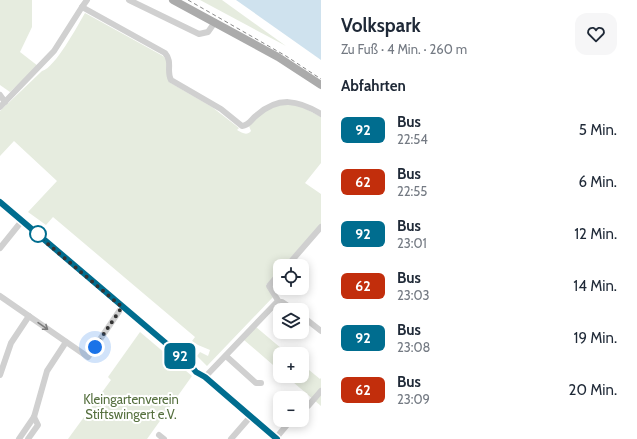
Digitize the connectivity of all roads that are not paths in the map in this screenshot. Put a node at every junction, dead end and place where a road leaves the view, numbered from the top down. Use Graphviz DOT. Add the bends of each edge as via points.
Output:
graph roads {
  1 [pos="87,0"];
  2 [pos="129,0"];
  3 [pos="173,0"];
  4 [pos="82,7"];
  5 [pos="215,22"];
  6 [pos="321,85"];
  7 [pos="0,95"];
  8 [pos="2,105"];
  9 [pos="321,114"];
  10 [pos="0,202"];
  11 [pos="21,222"];
  12 [pos="321,227"];
  13 [pos="0,248"];
  14 [pos="293,259"];
  15 [pos="273,282"];
  16 [pos="273,292"];
  17 [pos="275,295"];
  18 [pos="0,296"];
  19 [pos="279,302"];
  20 [pos="122,307"];
  21 [pos="29,316"];
  22 [pos="309,322"];
  23 [pos="321,331"];
  24 [pos="66,342"];
  25 [pos="226,356"];
  26 [pos="0,375"];
  27 [pos="205,377"];
  28 [pos="261,383"];
  29 [pos="321,391"];
  30 [pos="309,405"];
  31 [pos="34,416"];
  32 [pos="251,416"];
  33 [pos="285,427"];
  34 [pos="158,435"];
  35 [pos="276,438"];
  36 [pos="18,439"];
  37 [pos="28,439"];
  38 [pos="164,439"];
  39 [pos="231,439"];
  1 -- 4 [label="street"];
  2 -- 5 [label="street" via="199,34 208,32"];
  3 -- 5 [label="main road"];
  4 -- 8 [label="street" via="54,51"];
  4 -- 9 [label="street" via="165,53 170,60 171,80 221,109 240,125 248,125 258,114 283,102 301,103"];
  5 -- 6 [label="main road" via="278,57"];
  7 -- 8 [label="street"];
  10 -- 11 [label="street"];
  11 -- 13 [label="street"];
  11 -- 20 [label="street"];
  12 -- 14 [label="street"];
  15 -- 16 [label="street" via="269,286"];
  17 -- 19 [label="street"];
  18 -- 21 [label="street"];
  19 -- 25 [label="street"];
  20 -- 24 [label="street" via="88,357"];
  20 -- 27 [label="street"];
  21 -- 24 [label="street, one-way"];
  21 -- 26 [label="street" via="11,343"];
  22 -- 23 [label="street"];
  24 -- 31 [label="street" via="47,370"];
  25 -- 27 [label="street"];
  25 -- 28 [label="street" via="256,383"];
  27 -- 32 [label="street"];
  29 -- 30 [label="street"];
  31 -- 36 [label="street"];
  31 -- 37 [label="street" via="38,425"];
  32 -- 35 [label="street"];
  32 -- 39 [label="street"];
  33 -- 35 [label="street"];
  34 -- 38 [label="street"];
}
